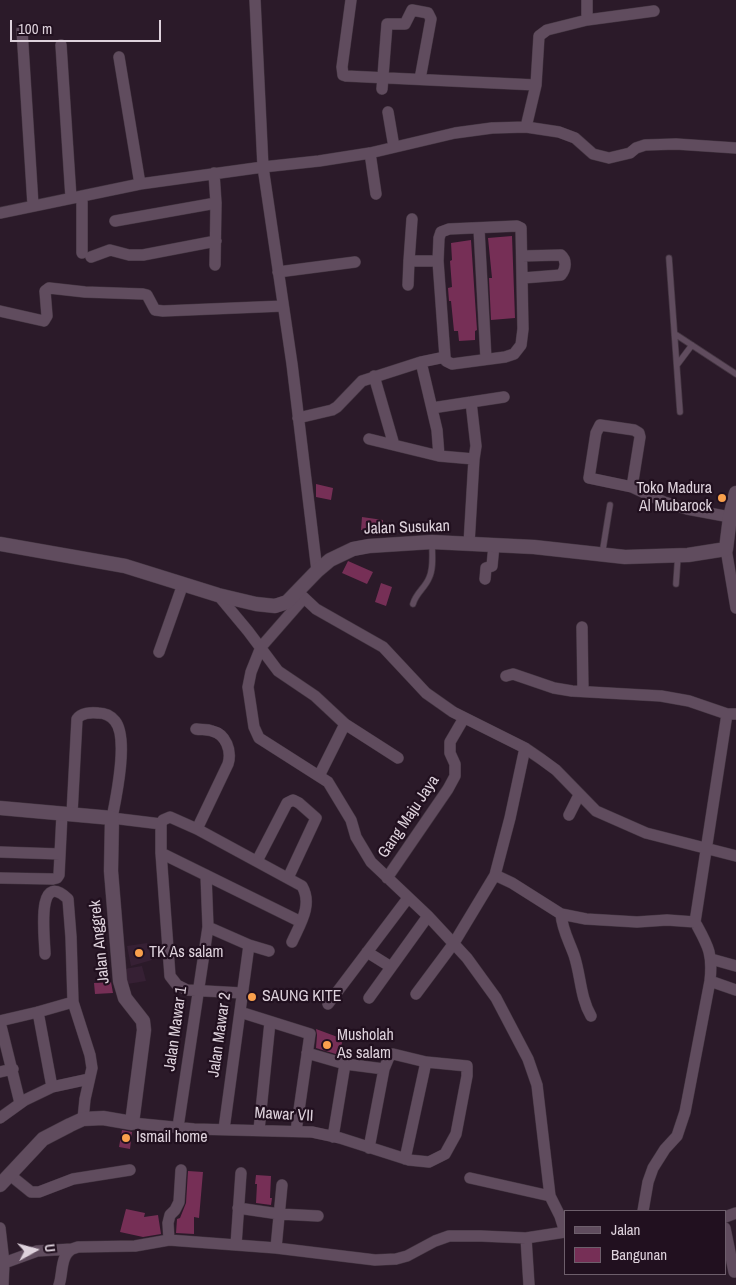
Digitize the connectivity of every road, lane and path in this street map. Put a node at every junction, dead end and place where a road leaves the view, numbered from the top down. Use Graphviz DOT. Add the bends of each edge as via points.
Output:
graph roads {
  1 [pos="255,0"];
  2 [pos="351,0"];
  3 [pos="587,0"];
  4 [pos="654,11"];
  5 [pos="587,20"];
  6 [pos="22,30"];
  7 [pos="61,45"];
  8 [pos="119,57"];
  9 [pos="420,79"];
  10 [pos="383,83"];
  11 [pos="536,85"];
  12 [pos="388,112"];
  13 [pos="526,127"];
  14 [pos="394,148"];
  15 [pos="736,148"];
  16 [pos="370,153"];
  17 [pos="263,167"];
  18 [pos="214,173"];
  19 [pos="140,184"];
  20 [pos="376,194"];
  21 [pos="76,197"];
  22 [pos="216,203"];
  23 [pos="33,205"];
  24 [pos="0,213"];
  25 [pos="412,219"];
  26 [pos="115,221"];
  27 [pos="479,229"];
  28 [pos="216,241"];
  29 [pos="522,256"];
  30 [pos="670,258"];
  31 [pos="409,261"];
  32 [pos="438,261"];
  33 [pos="356,262"];
  34 [pos="215,265"];
  35 [pos="278,272"];
  36 [pos="523,278"];
  37 [pos="408,285"];
  38 [pos="284,306"];
  39 [pos="0,311"];
  40 [pos="675,334"];
  41 [pos="692,346"];
  42 [pos="445,357"];
  43 [pos="486,359"];
  44 [pos="421,362"];
  45 [pos="677,365"];
  46 [pos="736,374"];
  47 [pos="374,376"];
  48 [pos="504,397"];
  49 [pos="471,402"];
  50 [pos="432,408"];
  51 [pos="680,412"];
  52 [pos="298,418"];
  53 [pos="369,439"];
  54 [pos="394,445"];
  55 [pos="439,456"];
  56 [pos="474,459"];
  57 [pos="632,488"];
  58 [pos="736,493"];
  59 [pos="610,505"];
  60 [pos="732,514"];
  61 [pos="432,542"];
  62 [pos="0,544"];
  63 [pos="469,544"];
  64 [pos="494,545"];
  65 [pos="726,549"];
  66 [pos="602,555"];
  67 [pos="678,555"];
  68 [pos="317,571"];
  69 [pos="485,579"];
  70 [pos="183,584"];
  71 [pos="676,584"];
  72 [pos="300,595"];
  73 [pos="218,596"];
  74 [pos="736,600"];
  75 [pos="413,604"];
  76 [pos="582,628"];
  77 [pos="261,647"];
  78 [pos="159,652"];
  79 [pos="506,676"];
  80 [pos="583,691"];
  81 [pos="732,714"];
  82 [pos="464,718"];
  83 [pos="345,724"];
  84 [pos="196,730"];
  85 [pos="525,748"];
  86 [pos="398,758"];
  87 [pos="319,776"];
  88 [pos="579,795"];
  89 [pos="0,808"];
  90 [pos="67,814"];
  91 [pos="569,815"];
  92 [pos="112,818"];
  93 [pos="161,824"];
  94 [pos="197,829"];
  95 [pos="706,847"];
  96 [pos="0,852"];
  97 [pos="161,853"];
  98 [pos="60,854"];
  99 [pos="736,856"];
  100 [pos="257,861"];
  101 [pos="206,875"];
  102 [pos="495,875"];
  103 [pos="0,878"];
  104 [pos="288,878"];
  105 [pos="387,878"];
  106 [pos="408,898"];
  107 [pos="561,914"];
  108 [pos="428,916"];
  109 [pos="301,922"];
  110 [pos="695,922"];
  111 [pos="208,927"];
  112 [pos="292,942"];
  113 [pos="454,943"];
  114 [pos="249,945"];
  115 [pos="269,951"];
  116 [pos="367,952"];
  117 [pos="45,954"];
  118 [pos="711,959"];
  119 [pos="736,966"];
  120 [pos="391,967"];
  121 [pos="710,981"];
  122 [pos="198,989"];
  123 [pos="736,990"];
  124 [pos="242,993"];
  125 [pos="416,994"];
  126 [pos="369,998"];
  127 [pos="73,1002"];
  128 [pos="328,1004"];
  129 [pos="38,1012"];
  130 [pos="240,1012"];
  131 [pos="591,1016"];
  132 [pos="0,1021"];
  133 [pos="270,1022"];
  134 [pos="307,1053"];
  135 [pos="426,1062"];
  136 [pos="344,1064"];
  137 [pos="13,1069"];
  138 [pos="384,1069"];
  139 [pos="0,1072"];
  140 [pos="89,1079"];
  141 [pos="52,1087"];
  142 [pos="20,1103"];
  143 [pos="0,1118"];
  144 [pos="83,1119"];
  145 [pos="132,1123"];
  146 [pos="178,1127"];
  147 [pos="224,1129"];
  148 [pos="260,1130"];
  149 [pos="296,1131"];
  150 [pos="333,1136"];
  151 [pos="369,1148"];
  152 [pos="405,1159"];
  153 [pos="130,1170"];
  154 [pos="181,1170"];
  155 [pos="242,1172"];
  156 [pos="470,1178"];
  157 [pos="5,1180"];
  158 [pos="282,1186"];
  159 [pos="550,1196"];
  160 [pos="238,1208"];
  161 [pos="643,1210"];
  162 [pos="279,1214"];
  163 [pos="318,1216"];
  164 [pos="0,1228"];
  165 [pos="563,1233"];
  166 [pos="726,1233"];
  167 [pos="529,1238"];
  168 [pos="169,1240"];
  169 [pos="236,1245"];
  170 [pos="276,1248"];
  171 [pos="72,1249"];
  172 [pos="4,1263"];
  173 [pos="734,1272"];
  174 [pos="3,1285"];
  175 [pos="59,1285"];
  176 [pos="529,1285"];
  1 -- 17 [label="street"];
  2 -- 10 [label="street" via="343,75"];
  3 -- 5 [label="street"];
  4 -- 5 [label="street"];
  5 -- 11 [label="street" via="548,30 539,36"];
  6 -- 23 [label="street"];
  7 -- 21 [label="street"];
  8 -- 19 [label="street"];
  9 -- 10 [label="street"];
  9 -- 10 [label="street" via="431,19 428,13 413,10 405,24 387,24"];
  9 -- 11 [label="street"];
  11 -- 13 [label="street"];
  12 -- 14 [label="street"];
  13 -- 14 [label="street" via="456,133"];
  13 -- 15 [label="street" via="576,138 593,154 609,158 645,145"];
  14 -- 16 [label="street"];
  16 -- 17 [label="street"];
  16 -- 20 [label="street"];
  17 -- 18 [label="street"];
  17 -- 35 [label="street"];
  18 -- 19 [label="street"];
  18 -- 22 [label="street"];
  19 -- 21 [label="street"];
  21 -- 23 [label="street"];
  21 -- 28 [label="street" via="86,255 110,250 143,255"];
  22 -- 26 [label="street"];
  22 -- 28 [label="street"];
  23 -- 24 [label="street"];
  25 -- 31 [label="street"];
  27 -- 29 [label="street" via="520,227"];
  27 -- 32 [label="street" via="441,232"];
  27 -- 43 [label="street"];
  28 -- 34 [label="street"];
  29 -- 36 [label="street"];
  29 -- 36 [label="street" via="561,254 566,262 561,275"];
  30 -- 40 [label="lane"];
  31 -- 32 [label="street"];
  31 -- 37 [label="street"];
  32 -- 42 [label="street"];
  33 -- 35 [label="street"];
  35 -- 38 [label="street"];
  36 -- 43 [label="street" via="521,345 514,354"];
  38 -- 39 [label="street" via="164,311 155,310 143,294 49,288 45,291 44,321"];
  38 -- 52 [label="street"];
  40 -- 41 [label="lane"];
  40 -- 45 [label="lane"];
  41 -- 45 [label="lane"];
  41 -- 46 [label="lane"];
  42 -- 43 [label="street" via="452,364"];
  42 -- 44 [label="street"];
  44 -- 47 [label="street"];
  44 -- 50 [label="street"];
  45 -- 51 [label="lane"];
  47 -- 52 [label="street" via="362,381 338,407"];
  47 -- 54 [label="street"];
  48 -- 49 [label="street"];
  49 -- 50 [label="street"];
  49 -- 56 [label="street" via="476,446"];
  50 -- 55 [label="street"];
  52 -- 68 [label="street"];
  53 -- 54 [label="street"];
  54 -- 55 [label="street"];
  55 -- 56 [label="street"];
  56 -- 63 [label="street"];
  57 -- 57 [label="street" via="638,433 600,425 589,478"];
  57 -- 60 [label="street" via="687,509"];
  58 -- 60 [label="street"];
  59 -- 66 [label="lane"];
  60 -- 65 [label="street"];
  61 -- 63 [label="street, Jalan Susukan"];
  61 -- 68 [label="street, Jalan Susukan" via="353,549 330,560"];
  61 -- 75 [label="lane" via="429,578 414,597"];
  62 -- 70 [label="street, Jalan Susukan" via="125,566"];
  63 -- 64 [label="street, Jalan Susukan"];
  64 -- 66 [label="street, Jalan Susukan"];
  64 -- 69 [label="street" via="492,566 486,568"];
  65 -- 67 [label="street, Jalan Susukan"];
  65 -- 74 [label="street"];
  66 -- 67 [label="street, Jalan Susukan"];
  67 -- 71 [label="lane"];
  68 -- 72 [label="street, Jalan Susukan"];
  70 -- 73 [label="street, Jalan Susukan"];
  70 -- 78 [label="street"];
  72 -- 73 [label="street, Jalan Susukan" via="275,606"];
  72 -- 77 [label="street"];
  72 -- 82 [label="street" via="316,609 383,647 426,693"];
  73 -- 77 [label="street"];
  76 -- 80 [label="street"];
  77 -- 83 [label="street" via="278,672 315,696"];
  77 -- 87 [label="street" via="248,687 254,727 259,738"];
  79 -- 80 [label="street" via="513,674 554,688"];
  80 -- 81 [label="street" via="660,696"];
  81 -- 95 [label="street"];
  82 -- 85 [label="street"];
  82 -- 105 [label="street, Gang Maju Jaya" via="450,742 455,776"];
  83 -- 86 [label="street"];
  83 -- 87 [label="street"];
  84 -- 94 [label="street" via="216,732 230,753 228,764"];
  85 -- 88 [label="street" via="556,770"];
  85 -- 102 [label="street"];
  87 -- 105 [label="street" via="328,782 351,820 356,837 371,862"];
  88 -- 91 [label="street"];
  88 -- 95 [label="street" via="596,811 646,833"];
  89 -- 90 [label="street"];
  90 -- 92 [label="street"];
  90 -- 92 [label="street" via="77,719 92,712 109,716 116,722 120,733 118,790"];
  90 -- 98 [label="street"];
  92 -- 93 [label="street"];
  92 -- 145 [label="street, Jalan Anggrek" via="111,871 120,981 124,998 143,1021"];
  93 -- 94 [label="street" via="170,817"];
  93 -- 97 [label="street"];
  94 -- 100 [label="street"];
  95 -- 99 [label="street"];
  95 -- 110 [label="street"];
  96 -- 98 [label="street"];
  97 -- 101 [label="street"];
  97 -- 122 [label="street" via="170,976 187,990"];
  98 -- 103 [label="street" via="57,878"];
  100 -- 104 [label="street"];
  100 -- 104 [label="street" via="287,803 299,802 316,818"];
  101 -- 109 [label="street"];
  101 -- 111 [label="street, Jalan Mawar 1"];
  102 -- 107 [label="street"];
  102 -- 113 [label="street"];
  104 -- 109 [label="street" via="302,886 307,894 308,903"];
  105 -- 106 [label="street"];
  106 -- 108 [label="street"];
  106 -- 116 [label="street"];
  107 -- 110 [label="street" via="586,919"];
  107 -- 131 [label="street" via="563,931 577,967 584,1005"];
  108 -- 113 [label="street"];
  108 -- 120 [label="street"];
  109 -- 112 [label="street"];
  110 -- 118 [label="street" via="710,950"];
  111 -- 114 [label="street"];
  111 -- 122 [label="street, Jalan Mawar 1"];
  113 -- 125 [label="street"];
  113 -- 159 [label="street" via="496,998 531,1068 537,1085"];
  114 -- 115 [label="street"];
  114 -- 124 [label="street, Jalan Mawar 2"];
  116 -- 120 [label="street"];
  116 -- 128 [label="street"];
  117 -- 127 [label="street" via="43,910 46,898 56,892 68,899"];
  118 -- 119 [label="street"];
  118 -- 121 [label="street"];
  120 -- 126 [label="street"];
  121 -- 123 [label="street"];
  121 -- 161 [label="street" via="685,1112 677,1136 653,1168"];
  122 -- 124 [label="street"];
  122 -- 146 [label="street, Jalan Mawar 1"];
  124 -- 130 [label="street, Jalan Mawar 2"];
  127 -- 129 [label="street"];
  127 -- 140 [label="street" via="90,1055 92,1068"];
  129 -- 132 [label="street"];
  129 -- 141 [label="street"];
  130 -- 133 [label="street"];
  130 -- 147 [label="street, Jalan Mawar 2"];
  132 -- 137 [label="street"];
  133 -- 134 [label="street" via="310,1034"];
  133 -- 148 [label="street"];
  134 -- 136 [label="street"];
  134 -- 149 [label="street"];
  135 -- 138 [label="street" via="393,1054"];
  135 -- 152 [label="street"];
  135 -- 152 [label="street, Mawar VII" via="468,1068 456,1134 445,1154 429,1162"];
  136 -- 138 [label="street"];
  136 -- 150 [label="street"];
  137 -- 139 [label="street"];
  137 -- 142 [label="street"];
  138 -- 151 [label="street"];
  140 -- 141 [label="street"];
  140 -- 144 [label="street"];
  141 -- 142 [label="street"];
  142 -- 143 [label="street"];
  144 -- 145 [label="street" via="103,1118"];
  144 -- 157 [label="street" via="43,1139"];
  145 -- 146 [label="street, Mawar VII"];
  146 -- 147 [label="street, Mawar VII"];
  147 -- 148 [label="street, Mawar VII"];
  148 -- 149 [label="street, Mawar VII"];
  149 -- 150 [label="street, Mawar VII"];
  150 -- 151 [label="street, Mawar VII"];
  151 -- 152 [label="street, Mawar VII"];
  153 -- 157 [label="street" via="73,1179 38,1192"];
  154 -- 168 [label="street" via="179,1202 168,1223"];
  155 -- 160 [label="street"];
  156 -- 159 [label="street"];
  158 -- 162 [label="street"];
  159 -- 165 [label="street" via="560,1216"];
  160 -- 162 [label="street"];
  160 -- 169 [label="street"];
  162 -- 163 [label="street"];
  162 -- 170 [label="street"];
  164 -- 172 [label="street"];
  165 -- 167 [label="street"];
  166 -- 173 [label="street"];
  167 -- 170 [label="street" via="449,1236 407,1256 375,1260"];
  167 -- 176 [label="street"];
  168 -- 169 [label="street"];
  168 -- 171 [label="street" via="135,1246"];
  169 -- 170 [label="street"];
  171 -- 172 [label="street" via="38,1251"];
  171 -- 175 [label="street" via="67,1251 64,1259"];
  172 -- 174 [label="street"];
}
